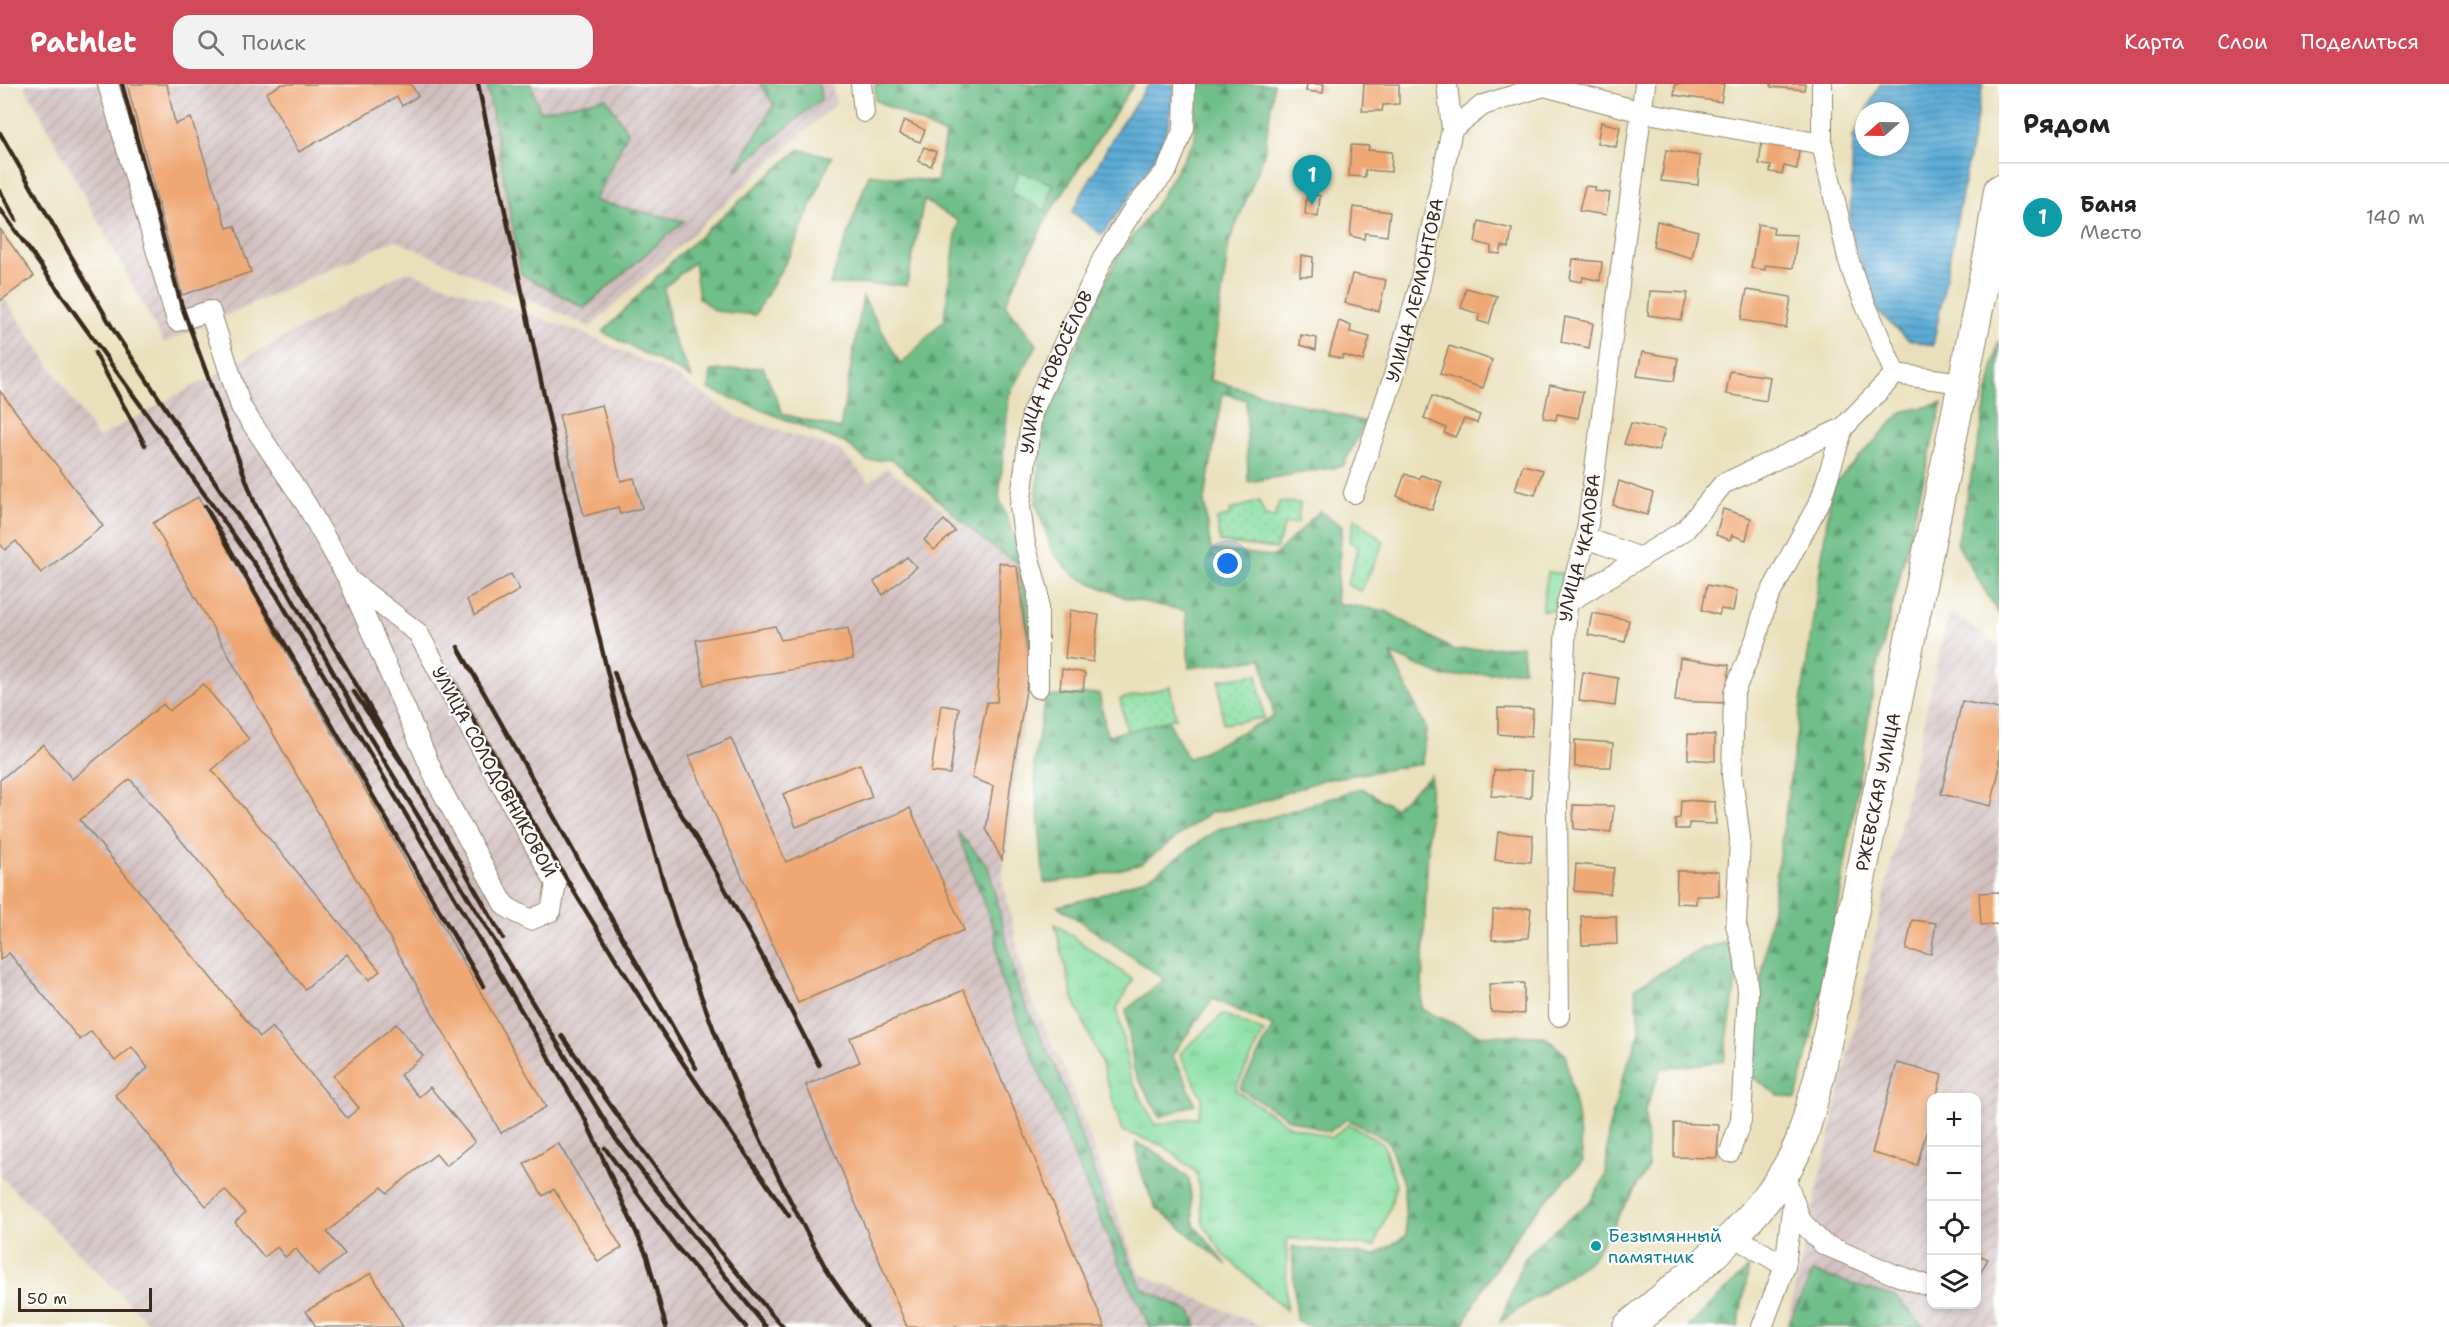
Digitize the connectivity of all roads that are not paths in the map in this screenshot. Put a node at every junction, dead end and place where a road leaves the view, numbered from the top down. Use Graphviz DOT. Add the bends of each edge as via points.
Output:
graph roads {
  1 [pos="108,84"];
  2 [pos="861,84"];
  3 [pos="1185,84"];
  4 [pos="1447,84"];
  5 [pos="1645,84"];
  6 [pos="1822,84"];
  7 [pos="1540,85"];
  8 [pos="864,112"];
  9 [pos="1642,112"];
  10 [pos="1452,129"];
  11 [pos="1822,144"];
  12 [pos="1999,190"];
  13 [pos="1895,374"];
  14 [pos="1963,383"];
  15 [pos="1843,428"];
  16 [pos="1354,493"];
  17 [pos="1586,538"];
  18 [pos="1641,558"];
  19 [pos="349,580"];
  20 [pos="1567,603"];
  21 [pos="1038,688"];
  22 [pos="1560,1016"];
  23 [pos="1730,1152"];
  24 [pos="1788,1186"];
  25 [pos="1732,1236"];
  26 [pos="1785,1266"];
  27 [pos="1927,1285"];
  28 [pos="1628,1327"];
  29 [pos="1762,1327"];
  1 -- 19 [label="street, УЛИЦА СОЛОДОВНИКОВОЙ" via="177,321 210,311 241,407 306,504"];
  2 -- 8 [label="street"];
  3 -- 21 [label="street, УЛИЦА НОВОСЁЛОВ" via="1184,128 1167,170 1133,210 1104,256 1032,413 1020,506 1038,591"];
  4 -- 10 [label="street, УЛИЦА ЛЕРМОНТОВА"];
  5 -- 9 [label="street, УЛИЦА ЧКАЛОВА"];
  6 -- 11 [label="street"];
  7 -- 9 [label="street"];
  7 -- 10 [label="street" via="1483,105"];
  9 -- 11 [label="street"];
  9 -- 17 [label="street, УЛИЦА ЧКАЛОВА"];
  10 -- 16 [label="street, УЛИЦА ЛЕРМОНТОВА" via="1419,288"];
  11 -- 13 [label="street" via="1854,280"];
  12 -- 14 [label="main road, РЖЕВСКАЯ УЛИЦА"];
  13 -- 14 [label="street"];
  13 -- 15 [label="street"];
  14 -- 24 [label="main road, РЖЕВСКАЯ УЛИЦА" via="1819,1078"];
  15 -- 18 [label="street" via="1723,484 1685,530"];
  15 -- 23 [label="street" via="1821,499 1767,600 1734,692 1732,776 1740,838 1736,926 1748,991 1741,1120"];
  17 -- 18 [label="street"];
  17 -- 20 [label="street, УЛИЦА ЧКАЛОВА"];
  18 -- 20 [label="street"];
  19 -- 19 [label="street, УЛИЦА СОЛОДОВНИКОВОЙ" via="418,633 556,884 551,911 530,921 506,906 436,782"];
  20 -- 22 [label="street, УЛИЦА ЧКАЛОВА" via="1557,804"];
  24 -- 25 [label="main road, РЖЕВСКАЯ УЛИЦА" via="1764,1203"];
  24 -- 26 [label="street"];
  24 -- 27 [label="street" via="1801,1221 1823,1244"];
  25 -- 26 [label="street"];
  25 -- 28 [label="main road, РЖЕВСКАЯ УЛИЦА"];
  26 -- 29 [label="street"];
}
